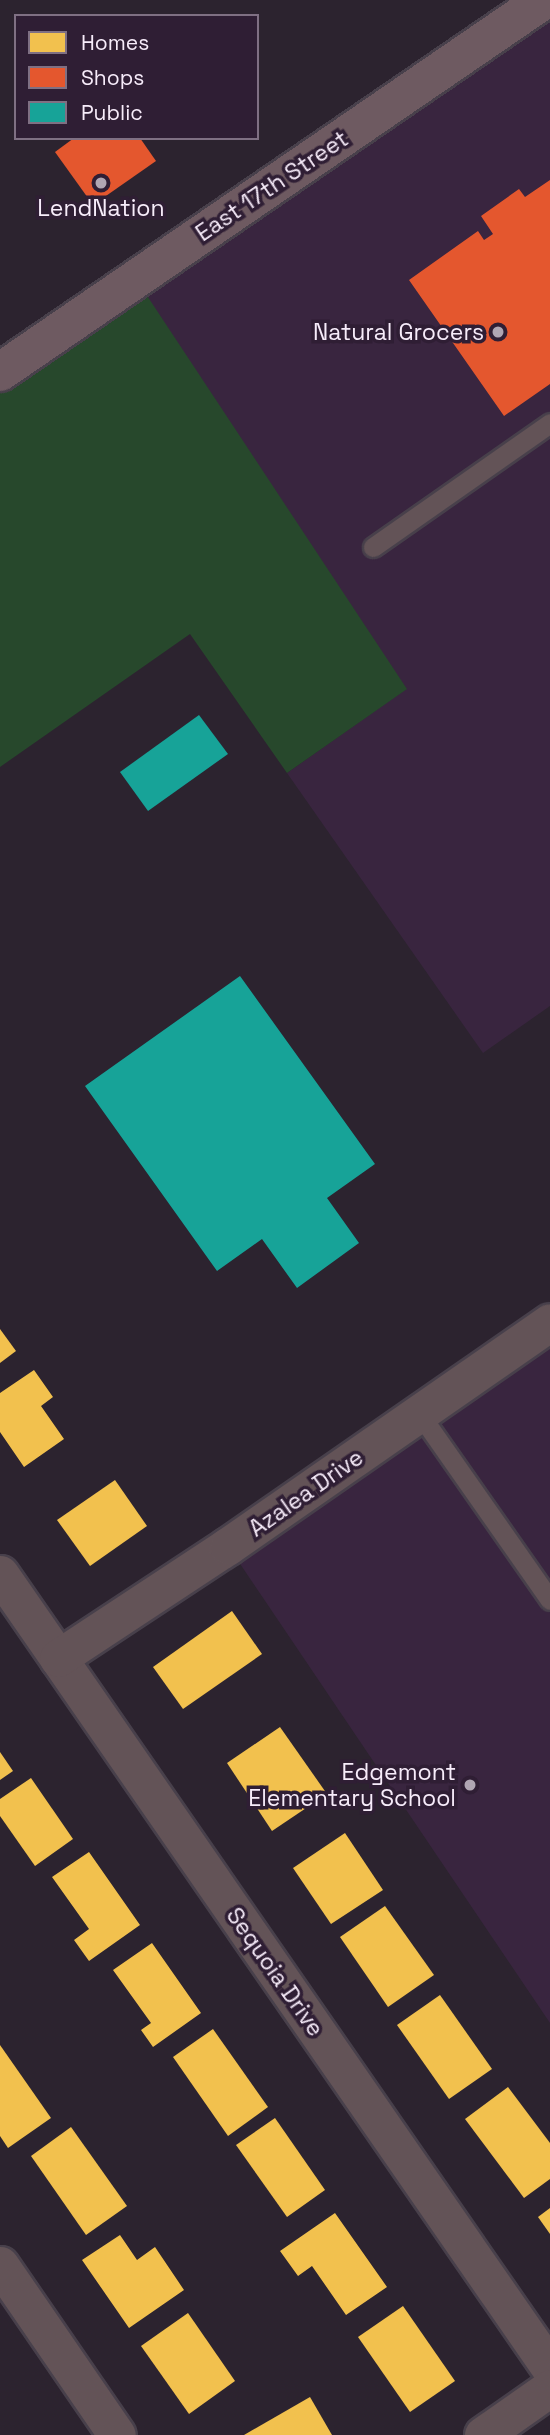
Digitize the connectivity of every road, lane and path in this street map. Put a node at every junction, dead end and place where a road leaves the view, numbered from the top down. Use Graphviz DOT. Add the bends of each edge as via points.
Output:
graph roads {
  1 [pos="544,0"];
  2 [pos="0,372"];
  3 [pos="550,423"];
  4 [pos="373,547"];
  5 [pos="550,1322"];
  6 [pos="419,1413"];
  7 [pos="0,1574"];
  8 [pos="550,1600"];
  9 [pos="58,1658"];
  10 [pos="0,2265"];
  11 [pos="550,2368"];
  12 [pos="550,2388"];
  13 [pos="117,2435"];
  14 [pos="483,2435"];
  1 -- 2 [label="main road, East 17th Street"];
  3 -- 4 [label="lane"];
  5 -- 6 [label="street, Azalea Drive"];
  6 -- 8 [label="lane"];
  6 -- 9 [label="street, Azalea Drive"];
  7 -- 9 [label="street, Sequoia Drive"];
  9 -- 11 [label="street, Sequoia Drive"];
  10 -- 13 [label="street"];
  12 -- 14 [label="street"];
}
